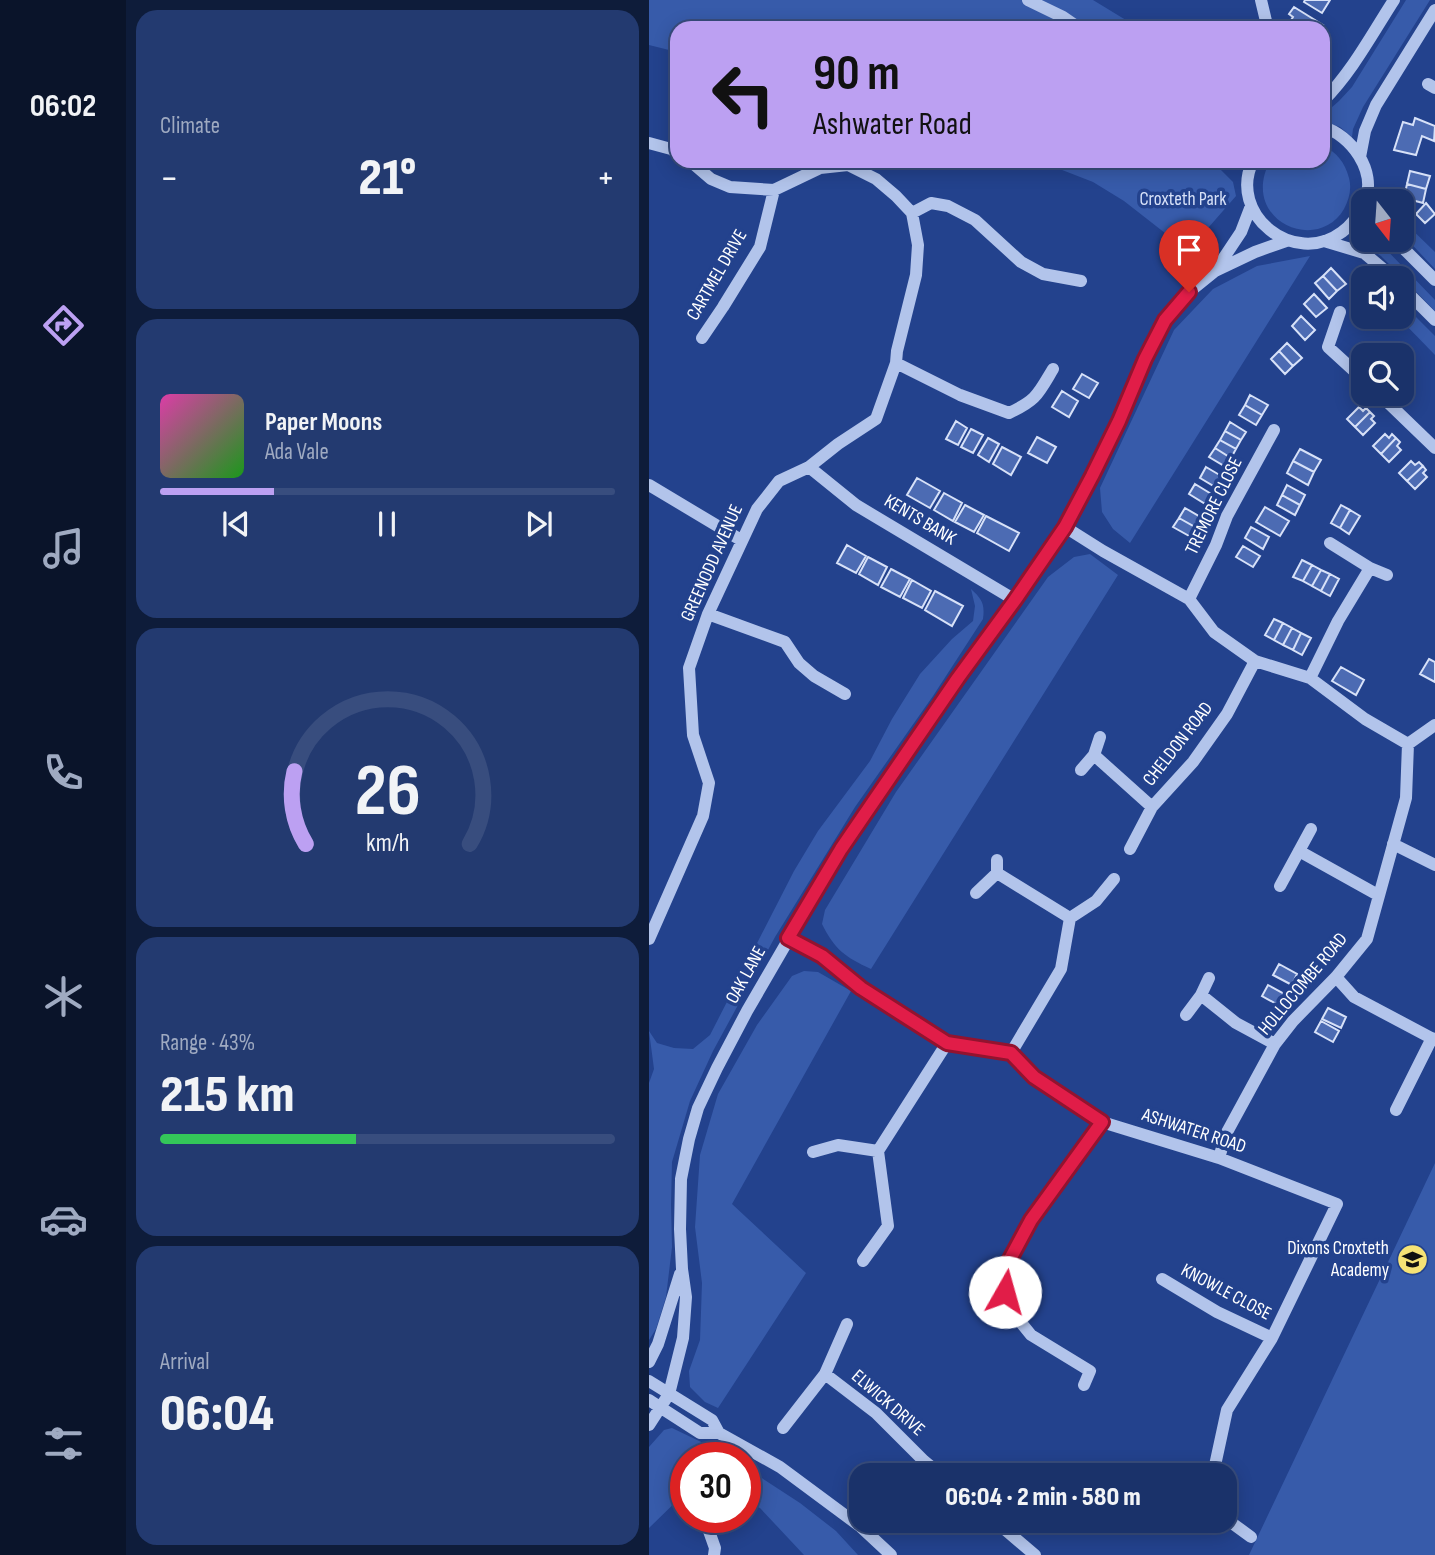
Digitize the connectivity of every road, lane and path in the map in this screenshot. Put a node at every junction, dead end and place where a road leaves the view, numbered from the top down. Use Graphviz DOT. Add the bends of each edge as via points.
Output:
graph roads {
  1 [pos="1028,0"];
  2 [pos="1261,0"];
  3 [pos="1394,0"];
  4 [pos="1435,10"];
  5 [pos="1069,21"];
  6 [pos="1264,21"];
  7 [pos="1330,94"];
  8 [pos="1330,129"];
  9 [pos="649,143"];
  10 [pos="670,149"];
  11 [pos="1360,157"];
  12 [pos="698,168"];
  13 [pos="820,168"];
  14 [pos="854,168"];
  15 [pos="1248,168"];
  16 [pos="1367,189"];
  17 [pos="774,190"];
  18 [pos="1251,206"];
  19 [pos="912,213"];
  20 [pos="1351,225"];
  21 [pos="1286,241"];
  22 [pos="1324,242"];
  23 [pos="1407,252"];
  24 [pos="1380,266"];
  25 [pos="1215,271"];
  26 [pos="1435,280"];
  27 [pos="1081,281"];
  28 [pos="1414,299"];
  29 [pos="1340,312"];
  30 [pos="1435,320"];
  31 [pos="702,338"];
  32 [pos="896,363"];
  33 [pos="1351,368"];
  34 [pos="1053,369"];
  35 [pos="1391,406"];
  36 [pos="1274,430"];
  37 [pos="1435,449"];
  38 [pos="809,467"];
  39 [pos="649,485"];
  40 [pos="1065,527"];
  41 [pos="742,540"];
  42 [pos="1330,542"];
  43 [pos="1370,568"];
  44 [pos="1387,575"];
  45 [pos="1189,599"];
  46 [pos="1015,600"];
  47 [pos="708,614"];
  48 [pos="1255,662"];
  49 [pos="1309,678"];
  50 [pos="845,694"];
  51 [pos="1435,725"];
  52 [pos="1100,737"];
  53 [pos="1408,744"];
  54 [pos="1094,755"];
  55 [pos="1081,770"];
  56 [pos="1152,807"];
  57 [pos="1311,829"];
  58 [pos="1393,844"];
  59 [pos="1130,849"];
  60 [pos="1299,851"];
  61 [pos="997,860"];
  62 [pos="1435,865"];
  63 [pos="997,873"];
  64 [pos="1114,879"];
  65 [pos="1280,886"];
  66 [pos="976,893"];
  67 [pos="1378,895"];
  68 [pos="1070,918"];
  69 [pos="788,938"];
  70 [pos="649,939"];
  71 [pos="1336,977"];
  72 [pos="1208,978"];
  73 [pos="1201,995"];
  74 [pos="1186,1015"];
  75 [pos="1433,1039"];
  76 [pos="947,1043"];
  77 [pos="1275,1044"];
  78 [pos="1011,1053"];
  79 [pos="1396,1110"];
  80 [pos="1102,1122"];
  81 [pos="878,1151"];
  82 [pos="813,1152"];
  83 [pos="1219,1158"];
  84 [pos="863,1261"];
  85 [pos="682,1269"];
  86 [pos="1162,1279"];
  87 [pos="847,1324"];
  88 [pos="1272,1338"];
  89 [pos="649,1362"];
  90 [pos="825,1374"];
  91 [pos="649,1381"];
  92 [pos="1084,1385"];
  93 [pos="669,1394"];
  94 [pos="652,1402"];
  95 [pos="649,1425"];
  96 [pos="783,1428"];
  97 [pos="719,1433"];
  98 [pos="924,1461"];
  99 [pos="926,1463"];
  100 [pos="1216,1463"];
  101 [pos="849,1514"];
  102 [pos="1237,1527"];
  103 [pos="710,1533"];
  104 [pos="872,1533"];
  105 [pos="1009,1533"];
  106 [pos="1251,1537"];
  107 [pos="714,1555"];
  108 [pos="891,1555"];
  109 [pos="1035,1555"];
  1 -- 5 [label="street"];
  2 -- 6 [label="street"];
  3 -- 7 [label="street"];
  4 -- 11 [label="street" via="1376,105"];
  8 -- 11 [label="street"];
  9 -- 10 [label="street"];
  11 -- 16 [label="street"];
  12 -- 17 [label="street" via="730,187"];
  13 -- 17 [label="street"];
  14 -- 19 [label="street" via="876,179"];
  15 -- 18 [label="street"];
  17 -- 31 [label="street, CARTMEL DRIVE" via="760,247"];
  18 -- 21 [label="street" via="1259,220"];
  18 -- 25 [label="street, OAK LANE" via="1241,232"];
  19 -- 27 [label="street" via="931,203 948,206 975,220 1021,262 1043,274"];
  19 -- 32 [label="street, GREENODD AVENUE" via="918,245 916,275"];
  20 -- 22 [label="street"];
  21 -- 22 [label="street"];
  21 -- 25 [label="street, OAK LANE"];
  22 -- 24 [label="street" via="1364,253"];
  23 -- 26 [label="street"];
  25 -- 40 [label="street, OAK LANE" via="1165,320"];
  28 -- 30 [label="street"];
  29 -- 33 [label="street" via="1328,347"];
  32 -- 34 [label="street" via="1009,413 1036,398"];
  32 -- 38 [label="street, GREENODD AVENUE" via="876,419"];
  35 -- 37 [label="street"];
  36 -- 45 [label="street, TREMORE CLOSE"];
  38 -- 41 [label="street, GREENODD AVENUE" via="780,481 757,509"];
  38 -- 46 [label="street, KENTS BANK" via="856,505"];
  39 -- 41 [label="street"];
  40 -- 45 [label="street"];
  40 -- 46 [label="street, OAK LANE"];
  41 -- 47 [label="street, GREENODD AVENUE"];
  42 -- 43 [label="street"];
  43 -- 44 [label="street"];
  43 -- 49 [label="street"];
  45 -- 48 [label="street" via="1214,632"];
  46 -- 69 [label="street, OAK LANE" via="841,849"];
  47 -- 50 [label="street" via="785,642 814,676"];
  47 -- 70 [label="street, GREENODD AVENUE" via="689,668 693,734 709,783 703,816"];
  48 -- 49 [label="street"];
  48 -- 56 [label="street, CHELDON ROAD" via="1227,714 1193,762"];
  49 -- 53 [label="street"];
  51 -- 53 [label="street"];
  52 -- 54 [label="street"];
  53 -- 58 [label="street, HOLLOCOMBE ROAD" via="1406,798"];
  54 -- 55 [label="street"];
  54 -- 56 [label="street"];
  56 -- 59 [label="street, CHELDON ROAD"];
  57 -- 60 [label="street"];
  58 -- 62 [label="street"];
  58 -- 67 [label="street, HOLLOCOMBE ROAD"];
  60 -- 65 [label="street"];
  60 -- 67 [label="street"];
  61 -- 63 [label="street"];
  63 -- 66 [label="street"];
  63 -- 68 [label="street"];
  64 -- 68 [label="street" via="1096,901"];
  67 -- 71 [label="street, HOLLOCOMBE ROAD" via="1367,939"];
  68 -- 78 [label="street" via="1061,969"];
  69 -- 76 [label="street" via="822,956 861,988"];
  69 -- 85 [label="street, OAK LANE" via="698,1108 681,1179"];
  71 -- 75 [label="street" via="1354,997"];
  71 -- 77 [label="street, HOLLOCOMBE ROAD"];
  72 -- 73 [label="street"];
  73 -- 74 [label="street"];
  73 -- 77 [label="street" via="1236,1023"];
  75 -- 79 [label="street"];
  76 -- 78 [label="street"];
  76 -- 81 [label="street"];
  77 -- 83 [label="street, HOLLOCOMBE ROAD" via="1226,1135"];
  78 -- 80 [label="street, ASHWATER ROAD" via="1034,1077"];
  80 -- 83 [label="street, ASHWATER ROAD"];
  80 -- 92 [label="street" via="1031,1220 1001,1276 1009,1308 1031,1335 1090,1371"];
  81 -- 82 [label="street" via="839,1145"];
  81 -- 84 [label="street" via="888,1226"];
  83 -- 88 [label="street, ASHWATER ROAD" via="1337,1204"];
  85 -- 89 [label="street, OAK LANE"];
  85 -- 93 [label="street, OAK LANE" via="686,1297 683,1339"];
  86 -- 88 [label="street, KNOWLE CLOSE"];
  87 -- 90 [label="street"];
  88 -- 100 [label="street, ASHWATER ROAD" via="1227,1410"];
  90 -- 96 [label="street"];
  90 -- 98 [label="street, ELWICK DRIVE" via="876,1413"];
  91 -- 93 [label="street"];
  93 -- 94 [label="street, OAK LANE"];
  93 -- 97 [label="street" via="712,1420"];
  94 -- 95 [label="street, OAK LANE"];
  94 -- 97 [label="street" via="700,1433"];
  97 -- 101 [label="street"];
  98 -- 99 [label="street, ELWICK DRIVE"];
  102 -- 106 [label="street"];
  103 -- 107 [label="street"];
  104 -- 108 [label="street"];
  105 -- 109 [label="street"];
}
